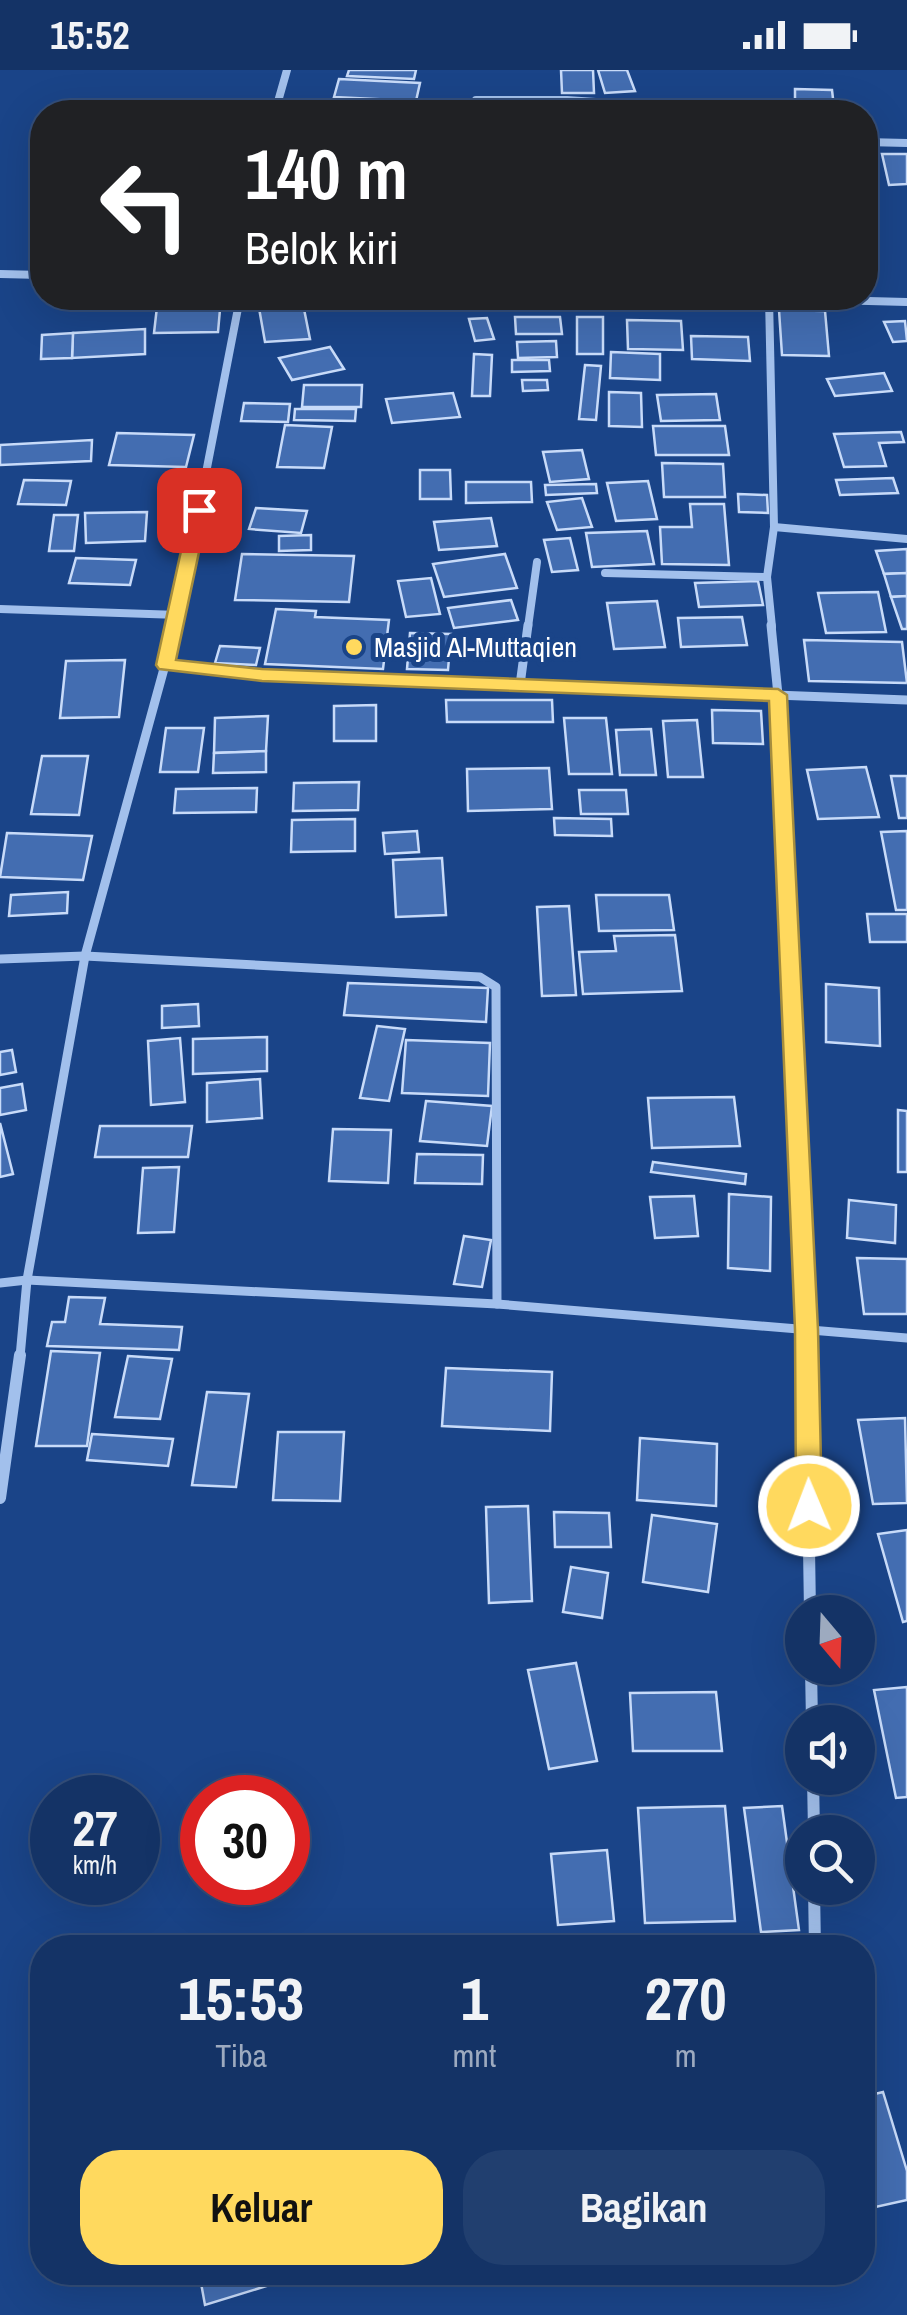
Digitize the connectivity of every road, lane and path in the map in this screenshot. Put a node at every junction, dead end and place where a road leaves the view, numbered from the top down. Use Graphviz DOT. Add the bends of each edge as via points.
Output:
graph roads {
  1 [pos="287,70"];
  2 [pos="279,100"];
  3 [pos="476,100"];
  4 [pos="567,100"];
  5 [pos="878,142"];
  6 [pos="907,143"];
  7 [pos="0,274"];
  8 [pos="30,275"];
  9 [pos="878,301"];
  10 [pos="907,302"];
  11 [pos="238,310"];
  12 [pos="769,310"];
  13 [pos="774,527"];
  14 [pos="907,539"];
  15 [pos="537,562"];
  16 [pos="605,573"];
  17 [pos="768,577"];
  18 [pos="0,608"];
  19 [pos="178,616"];
  20 [pos="165,665"];
  21 [pos="520,685"];
  22 [pos="778,695"];
  23 [pos="907,700"];
  24 [pos="85,956"];
  25 [pos="0,958"];
  26 [pos="27,1280"];
  27 [pos="0,1283"];
  28 [pos="497,1304"];
  29 [pos="806,1330"];
  30 [pos="907,1338"];
  31 [pos="0,1498"];
  32 [pos="810,1595"];
  33 [pos="814,1905"];
  34 [pos="815,1935"];
  1 -- 2 [label="street"];
  3 -- 4 [label="street"];
  5 -- 6 [label="street"];
  7 -- 8 [label="street"];
  9 -- 10 [label="street"];
  11 -- 19 [label="street"];
  12 -- 13 [label="street"];
  13 -- 14 [label="street"];
  13 -- 17 [label="street"];
  15 -- 21 [label="street"];
  16 -- 17 [label="street"];
  17 -- 22 [label="street"];
  18 -- 19 [label="street"];
  19 -- 20 [label="street"];
  20 -- 21 [label="street"];
  20 -- 24 [label="street"];
  21 -- 22 [label="street"];
  22 -- 23 [label="street"];
  22 -- 29 [label="street"];
  24 -- 25 [label="street"];
  24 -- 26 [label="street"];
  24 -- 28 [label="street" via="492,981"];
  26 -- 27 [label="street"];
  26 -- 28 [label="street"];
  26 -- 31 [label="street"];
  28 -- 29 [label="street"];
  29 -- 30 [label="street"];
  29 -- 32 [label="street"];
  33 -- 34 [label="street"];
}
